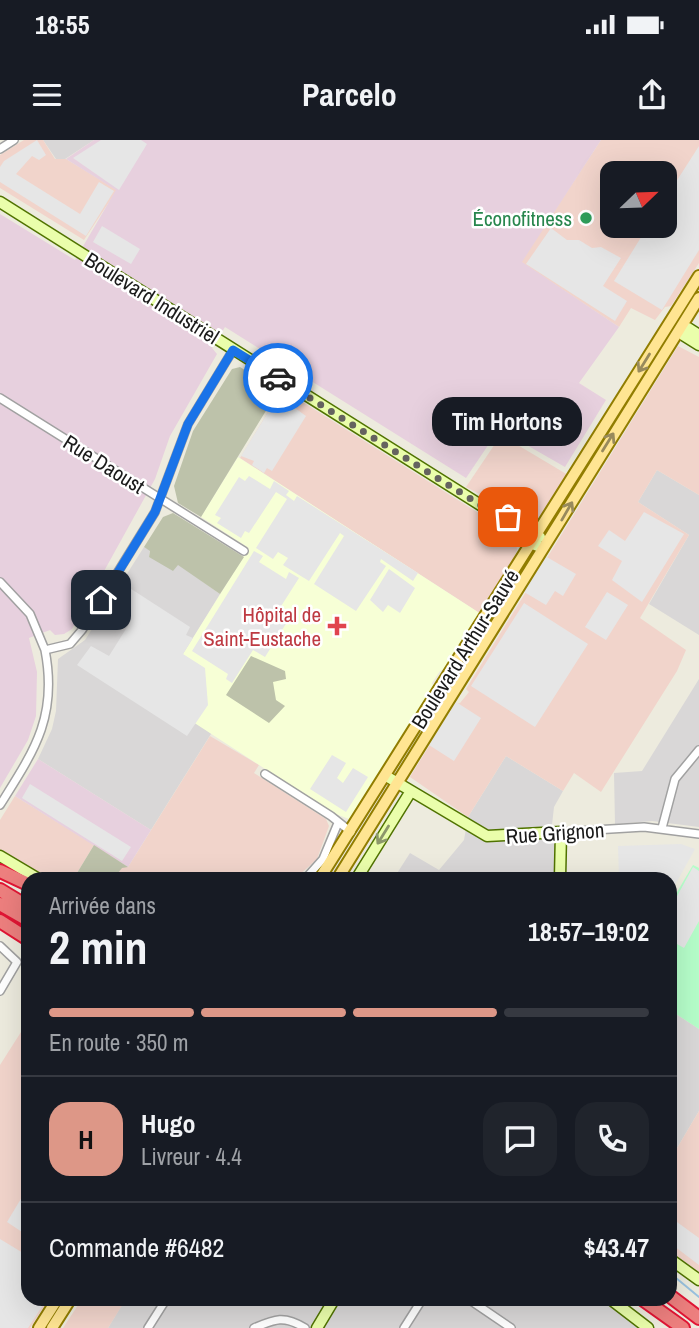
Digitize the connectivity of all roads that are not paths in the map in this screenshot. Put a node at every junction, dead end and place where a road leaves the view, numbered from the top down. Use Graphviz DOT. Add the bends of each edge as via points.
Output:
graph roads {
  1 [pos="14,140"];
  2 [pos="0,149"];
  3 [pos="0,202"];
  4 [pos="699,276"];
  5 [pos="699,298"];
  6 [pos="680,328"];
  7 [pos="699,335"];
  8 [pos="699,345"];
  9 [pos="233,350"];
  10 [pos="0,398"];
  11 [pos="160,499"];
  12 [pos="534,539"];
  13 [pos="545,547"];
  14 [pos="244,551"];
  15 [pos="0,582"];
  16 [pos="45,650"];
  17 [pos="699,750"];
  18 [pos="265,774"];
  19 [pos="386,776"];
  20 [pos="397,783"];
  21 [pos="411,791"];
  22 [pos="0,805"];
  23 [pos="338,823"];
  24 [pos="662,828"];
  25 [pos="351,832"];
  26 [pos="561,832"];
  27 [pos="699,834"];
  28 [pos="0,856"];
  29 [pos="0,872"];
  30 [pos="27,872"];
  31 [pos="311,872"];
  32 [pos="324,872"];
  33 [pos="342,872"];
  34 [pos="361,872"];
  35 [pos="560,872"];
  36 [pos="21,881"];
  37 [pos="0,890"];
  38 [pos="21,902"];
  39 [pos="0,904"];
  40 [pos="21,916"];
  41 [pos="0,921"];
  42 [pos="21,934"];
  43 [pos="0,946"];
  44 [pos="0,991"];
  45 [pos="677,1264"];
  46 [pos="699,1280"];
  47 [pos="677,1300"];
  48 [pos="53,1306"];
  49 [pos="66,1306"];
  50 [pos="162,1306"];
  51 [pos="330,1306"];
  52 [pos="418,1306"];
  53 [pos="476,1306"];
  54 [pos="619,1306"];
  55 [pos="652,1306"];
  56 [pos="665,1306"];
  57 [pos="699,1318"];
  58 [pos="496,1324"];
  59 [pos="39,1328"];
  60 [pos="52,1328"];
  61 [pos="148,1328"];
  62 [pos="254,1328"];
  63 [pos="305,1328"];
  64 [pos="317,1328"];
  65 [pos="404,1328"];
  66 [pos="511,1328"];
  67 [pos="648,1328"];
  68 [pos="682,1328"];
  69 [pos="692,1328"];
  1 -- 2 [label="street"];
  3 -- 9 [label="street, Boulevard Industriel"];
  4 -- 6 [label="main road, Boulevard Arthur-Sauvé"];
  5 -- 6 [label="main road, Boulevard Arthur-Sauvé"];
  6 -- 7 [label="street"];
  6 -- 8 [label="street"];
  6 -- 12 [label="main road, Boulevard Arthur-Sauvé, one-way"];
  13 -- 6 [label="main road, Boulevard Arthur-Sauvé, one-way"];
  9 -- 11 [label="street" via="188,424"];
  9 -- 12 [label="street, Boulevard Industriel" via="482,506 501,524"];
  10 -- 11 [label="street, Rue Daoust"];
  11 -- 14 [label="street, Rue Daoust"];
  11 -- 16 [label="street" via="77,638"];
  12 -- 13 [label="street, Boulevard Industriel"];
  12 -- 19 [label="main road, Boulevard Arthur-Sauvé"];
  13 -- 20 [label="main road, Boulevard Arthur-Sauvé"];
  15 -- 16 [label="street" via="30,614"];
  16 -- 22 [label="street" via="50,691 43,728"];
  17 -- 24 [label="street" via="675,779"];
  18 -- 23 [label="street"];
  19 -- 20 [label="street, Rue Grignon"];
  19 -- 25 [label="main road, Boulevard Arthur-Sauvé"];
  20 -- 21 [label="street, Rue Grignon"];
  20 -- 33 [label="main road, Boulevard Arthur-Sauvé"];
  21 -- 26 [label="street, Rue Grignon" via="487,836"];
  21 -- 34 [label="street, one-way"];
  23 -- 25 [label="street"];
  23 -- 31 [label="street" via="323,859"];
  24 -- 26 [label="street, Rue Grignon"];
  24 -- 27 [label="street, Rue Grignon"];
  25 -- 32 [label="main road, Boulevard Arthur-Sauvé"];
  26 -- 35 [label="street"];
  28 -- 30 [label="street"];
  29 -- 36 [label="highway"];
  37 -- 38 [label="highway"];
  39 -- 40 [label="highway"];
  41 -- 42 [label="highway"];
  43 -- 44 [label="street" via="17,959"];
  45 -- 46 [label="street"];
  47 -- 57 [label="highway"];
  48 -- 59 [label="main road"];
  49 -- 60 [label="main road"];
  50 -- 61 [label="street"];
  51 -- 64 [label="street"];
  52 -- 65 [label="street"];
  53 -- 58 [label="street"];
  54 -- 67 [label="street"];
  55 -- 68 [label="highway"];
  56 -- 69 [label="highway"];
  58 -- 66 [label="street"];
  62 -- 63 [label="street" via="278,1318"];
}
